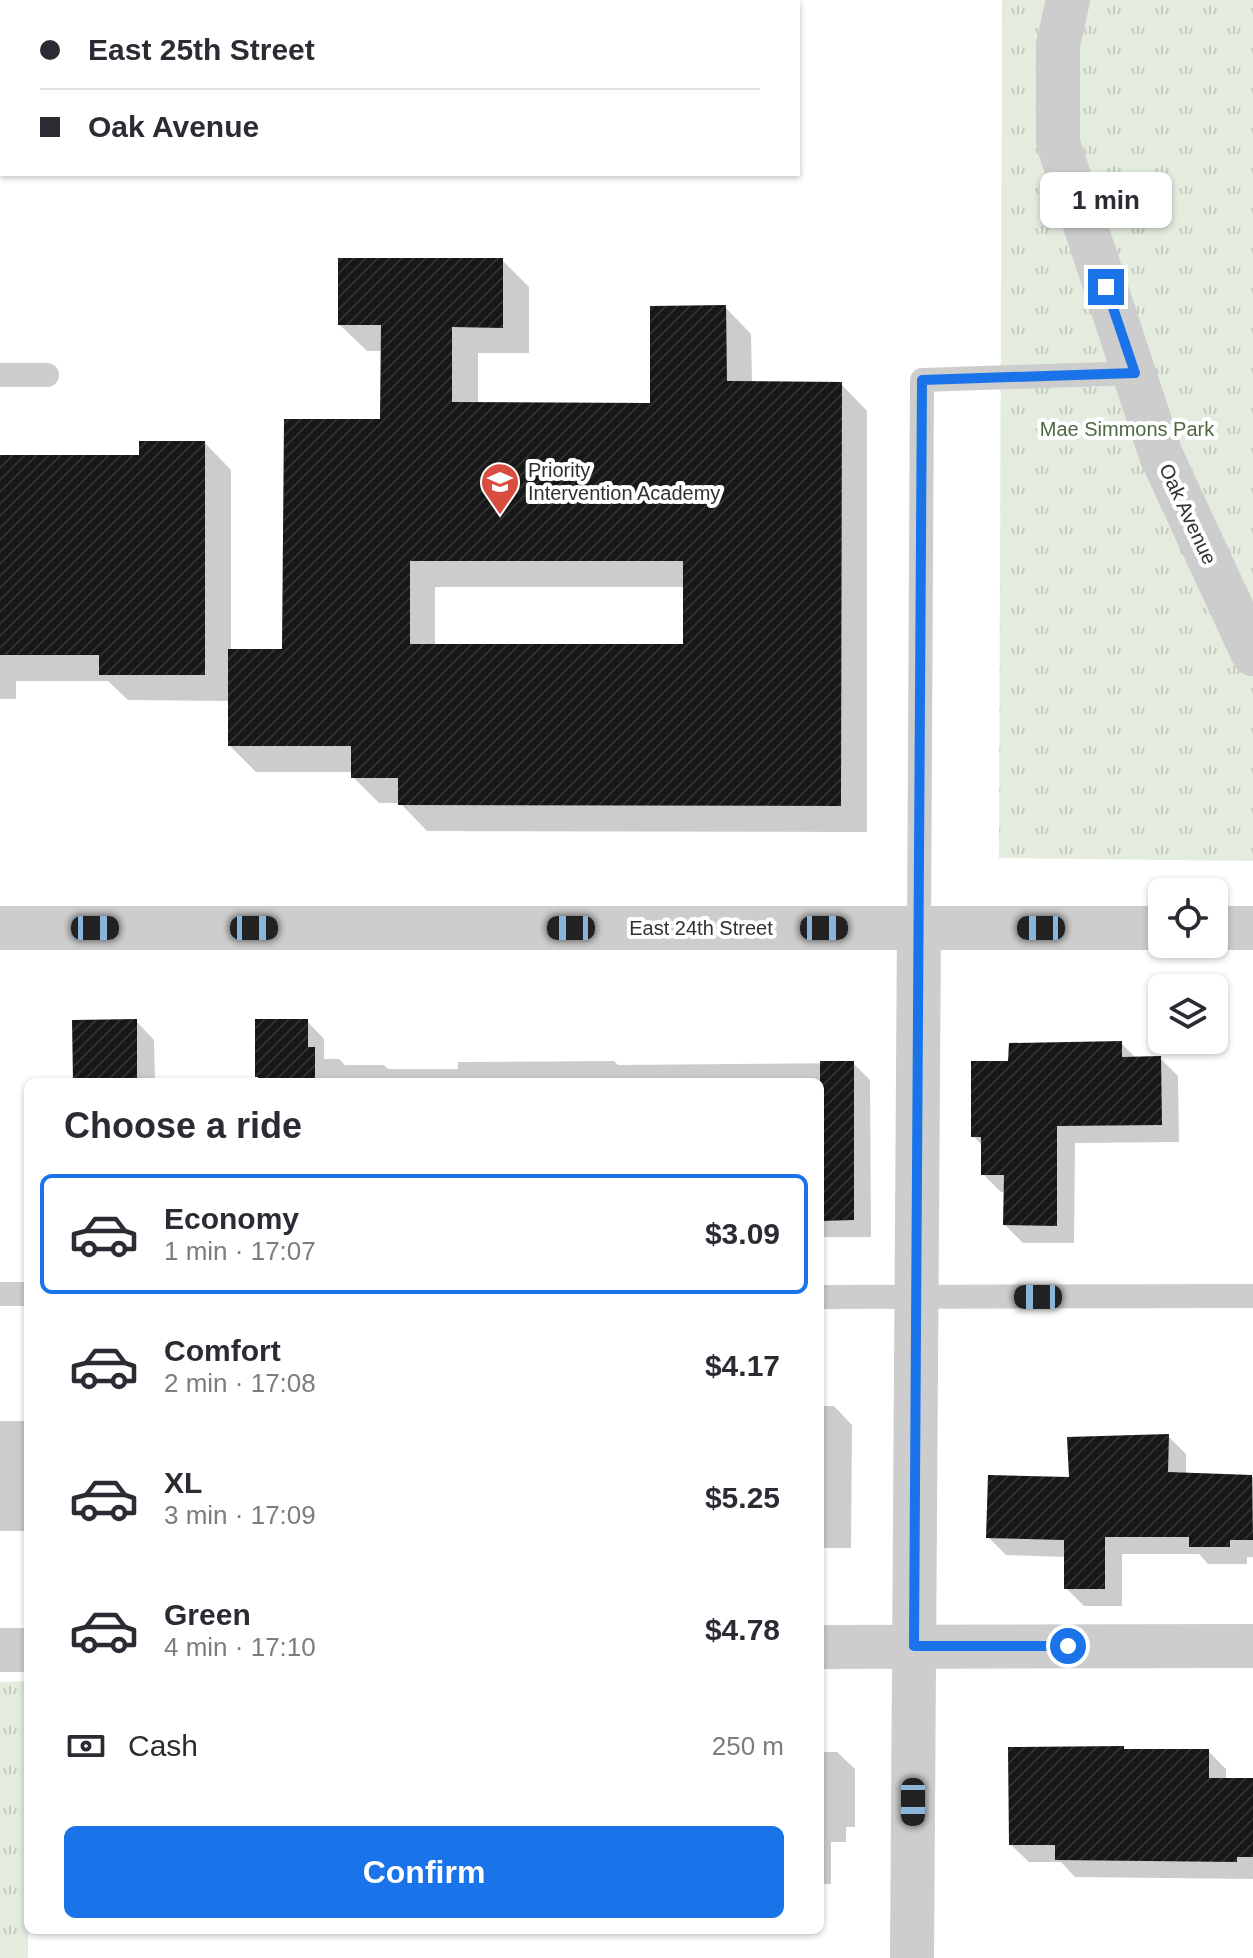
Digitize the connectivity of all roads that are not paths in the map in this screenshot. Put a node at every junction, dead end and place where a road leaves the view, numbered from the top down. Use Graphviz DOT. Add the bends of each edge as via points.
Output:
graph roads {
  1 [pos="1068,0"];
  2 [pos="1135,373"];
  3 [pos="0,375"];
  4 [pos="47,375"];
  5 [pos="1253,654"];
  6 [pos="0,928"];
  7 [pos="919,928"];
  8 [pos="1148,928"];
  9 [pos="1228,928"];
  10 [pos="1253,928"];
  11 [pos="0,1294"];
  12 [pos="24,1294"];
  13 [pos="1253,1296"];
  14 [pos="824,1297"];
  15 [pos="916,1297"];
  16 [pos="914,1646"];
  17 [pos="1253,1646"];
  18 [pos="824,1647"];
  19 [pos="0,1650"];
  20 [pos="24,1650"];
  21 [pos="912,1958"];
  1 -- 2 [label="street, Oak Avenue" via="1058,45 1058,143"];
  2 -- 5 [label="street, Oak Avenue" via="1161,455"];
  2 -- 7 [label="lane" via="922,380"];
  3 -- 4 [label="lane"];
  6 -- 7 [label="street, East 24th Street"];
  7 -- 8 [label="street, East 24th Street"];
  7 -- 15 [label="street"];
  9 -- 10 [label="street"];
  11 -- 12 [label="lane"];
  13 -- 15 [label="lane"];
  14 -- 15 [label="lane"];
  15 -- 16 [label="street"];
  16 -- 17 [label="street"];
  16 -- 18 [label="street"];
  16 -- 21 [label="street"];
  19 -- 20 [label="street"];
}
